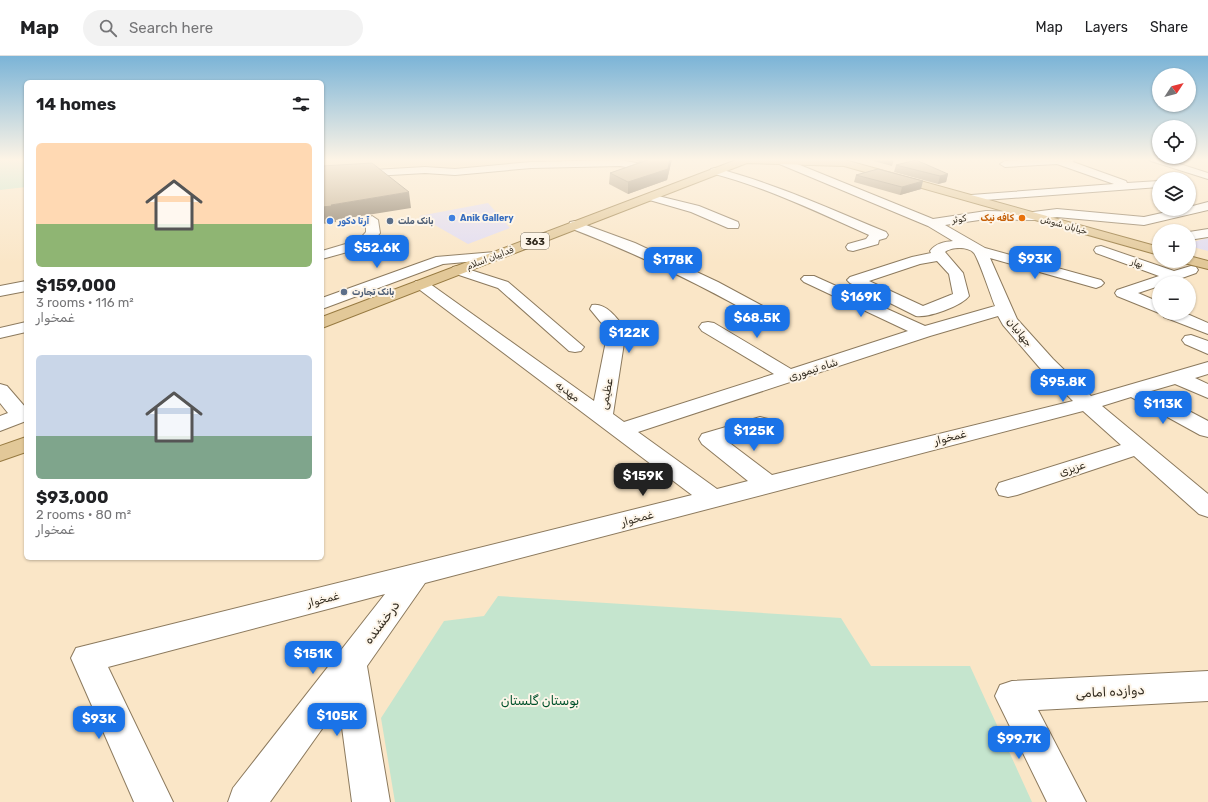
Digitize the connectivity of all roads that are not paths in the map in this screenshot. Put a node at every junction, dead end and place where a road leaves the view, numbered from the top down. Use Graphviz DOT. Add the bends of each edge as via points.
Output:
graph roads {
  1 [pos="658,194"];
  2 [pos="785,194"];
  3 [pos="861,194"];
  4 [pos="956,194"];
  5 [pos="1032,194"];
  6 [pos="1046,194"];
  7 [pos="650,197"];
  8 [pos="971,198"];
  9 [pos="1208,206"];
  10 [pos="1196,207"];
  11 [pos="1075,208"];
  12 [pos="1033,216"];
  13 [pos="1161,216"];
  14 [pos="372,220"];
  15 [pos="932,223"];
  16 [pos="733,225"];
  17 [pos="575,226"];
  18 [pos="1208,233"];
  19 [pos="1196,235"];
  20 [pos="854,247"];
  21 [pos="974,247"];
  22 [pos="1152,249"];
  23 [pos="337,250"];
  24 [pos="1101,250"];
  25 [pos="324,254"];
  26 [pos="495,256"];
  27 [pos="940,256"];
  28 [pos="353,258"];
  29 [pos="1196,265"];
  30 [pos="1208,265"];
  31 [pos="1186,268"];
  32 [pos="458,270"];
  33 [pos="1174,276"];
  34 [pos="809,279"];
  35 [pos="1096,283"];
  36 [pos="1152,283"];
  37 [pos="421,284"];
  38 [pos="24,286"];
  39 [pos="1142,286"];
  40 [pos="1152,290"];
  41 [pos="0,291"];
  42 [pos="324,303"];
  43 [pos="1152,305"];
  44 [pos="598,308"];
  45 [pos="1004,310"];
  46 [pos="1187,320"];
  47 [pos="324,322"];
  48 [pos="778,322"];
  49 [pos="708,327"];
  50 [pos="24,329"];
  51 [pos="1208,329"];
  52 [pos="924,332"];
  53 [pos="0,334"];
  54 [pos="1191,340"];
  55 [pos="575,347"];
  56 [pos="1208,348"];
  57 [pos="1208,368"];
  58 [pos="790,376"];
  59 [pos="1176,377"];
  60 [pos="0,390"];
  61 [pos="1133,390"];
  62 [pos="1208,392"];
  63 [pos="1087,404"];
  64 [pos="602,416"];
  65 [pos="24,419"];
  66 [pos="0,424"];
  67 [pos="760,424"];
  68 [pos="622,430"];
  69 [pos="1208,430"];
  70 [pos="0,438"];
  71 [pos="24,445"];
  72 [pos="1136,448"];
  73 [pos="0,454"];
  74 [pos="767,484"];
  75 [pos="1008,489"];
  76 [pos="713,498"];
  77 [pos="1208,508"];
  78 [pos="415,576"];
  79 [pos="350,664"];
  80 [pos="1208,686"];
  81 [pos="154,802"];
  82 [pos="247,802"];
  83 [pos="371,802"];
  84 [pos="1068,802"];
  1 -- 7 [label="main road, فداییان اسلام / 363"];
  2 -- 20 [label="street" via="881,235 872,238 873,241"];
  3 -- 15 [label="street"];
  4 -- 8 [label="main road, خیابان شوش"];
  5 -- 8 [label="street"];
  6 -- 11 [label="street"];
  7 -- 16 [label="street" via="696,209"];
  7 -- 17 [label="main road, فداییان اسلام / 363"];
  8 -- 12 [label="main road, خیابان شوش"];
  9 -- 10 [label="street"];
  11 -- 12 [label="street, کوثر"];
  11 -- 13 [label="street" via="1144,221"];
  12 -- 15 [label="street, کوثر" via="986,215"];
  12 -- 22 [label="main road, خیابان شوش"];
  14 -- 23 [label="street" via="373,233 364,243"];
  15 -- 21 [label="street"];
  17 -- 26 [label="main road, فداییان اسلام / 363"];
  17 -- 48 [label="street" via="630,246 706,282"];
  18 -- 19 [label="street"];
  21 -- 27 [label="street" via="944,246 938,251"];
  21 -- 35 [label="street"];
  21 -- 45 [label="street, جهانیان"];
  23 -- 25 [label="street"];
  23 -- 28 [label="street"];
  24 -- 33 [label="street, بهار"];
  26 -- 32 [label="main road, فداییان اسلام / 363"];
  26 -- 42 [label="street" via="441,260"];
  27 -- 27 [label="street" via="956,273 961,296 922,312 855,280 917,260"];
  29 -- 30 [label="main road"];
  31 -- 33 [label="street"];
  32 -- 37 [label="main road, فداییان اسلام / 363"];
  32 -- 55 [label="street" via="503,285"];
  34 -- 52 [label="street"];
  36 -- 39 [label="street"];
  37 -- 47 [label="main road, فداییان اسلام / 363"];
  37 -- 64 [label="street, مهدیه"];
  38 -- 41 [label="street"];
  39 -- 40 [label="street"];
  39 -- 43 [label="street" via="1123,293"];
  44 -- 64 [label="street, عظیمی" via="617,330"];
  45 -- 52 [label="street, شاه تیموری"];
  45 -- 63 [label="street, جهانیان" via="1009,321 1046,363"];
  46 -- 51 [label="street"];
  49 -- 58 [label="street"];
  50 -- 53 [label="street"];
  52 -- 58 [label="street, شاه تیموری"];
  54 -- 56 [label="street"];
  57 -- 59 [label="street, غمخوار"];
  58 -- 68 [label="street, شاه تیموری"];
  59 -- 61 [label="street, غمخوار"];
  59 -- 62 [label="street"];
  60 -- 65 [label="street"];
  61 -- 63 [label="street, غمخوار"];
  61 -- 69 [label="street"];
  63 -- 72 [label="street, جهانیان"];
  63 -- 74 [label="street, غمخوار"];
  64 -- 68 [label="street, مهدیه"];
  65 -- 66 [label="street"];
  65 -- 70 [label="main road"];
  67 -- 74 [label="street" via="710,439"];
  68 -- 76 [label="street, مهدیه"];
  71 -- 73 [label="main road"];
  72 -- 75 [label="street, عزیزی"];
  72 -- 77 [label="street, جهانیان"];
  74 -- 76 [label="street, غمخوار"];
  76 -- 78 [label="street, غمخوار"];
  78 -- 79 [label="street, درخشنده"];
  78 -- 81 [label="street, غمخوار" via="87,658"];
  79 -- 82 [label="street, درخشنده"];
  79 -- 83 [label="street"];
  80 -- 84 [label="street, دوازده امامی" via="1012,696"];
}
